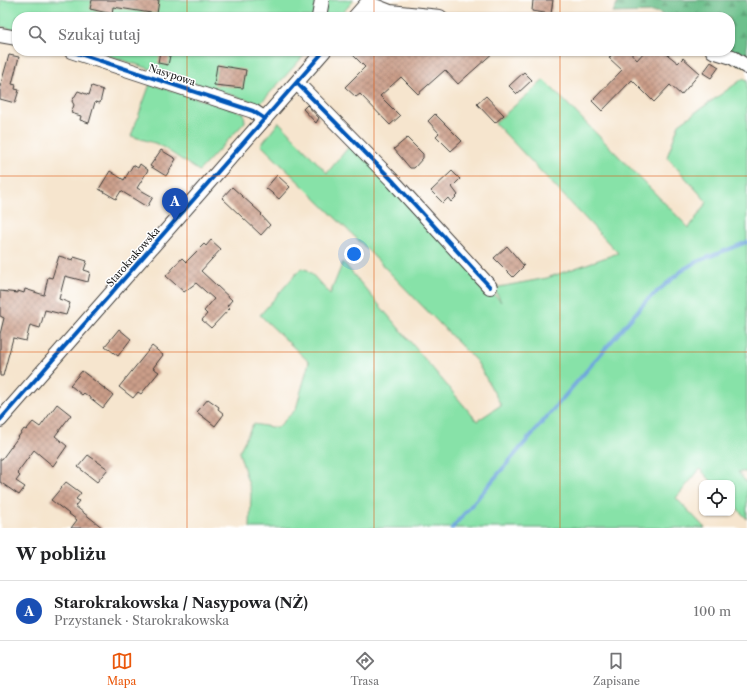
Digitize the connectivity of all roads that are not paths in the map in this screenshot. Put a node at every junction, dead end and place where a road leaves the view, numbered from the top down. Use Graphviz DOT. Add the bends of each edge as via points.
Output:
graph roads {
  1 [pos="322,0"];
  2 [pos="369,1"];
  3 [pos="320,12"];
  4 [pos="359,12"];
  5 [pos="390,12"];
  6 [pos="0,34"];
  7 [pos="12,37"];
  8 [pos="86,56"];
  9 [pos="320,56"];
  10 [pos="729,56"];
  11 [pos="746,67"];
  12 [pos="297,83"];
  13 [pos="265,119"];
  14 [pos="490,286"];
  15 [pos="0,420"];
  1 -- 3 [label="street"];
  2 -- 4 [label="street"];
  2 -- 5 [label="street"];
  6 -- 7 [label="street"];
  8 -- 13 [label="street, Nasypowa" via="253,111"];
  9 -- 12 [label="street, Starokrakowska"];
  10 -- 11 [label="street"];
  12 -- 13 [label="street, Starokrakowska"];
  12 -- 14 [label="street" via="394,182"];
  13 -- 15 [label="street, Starokrakowska"];
}
